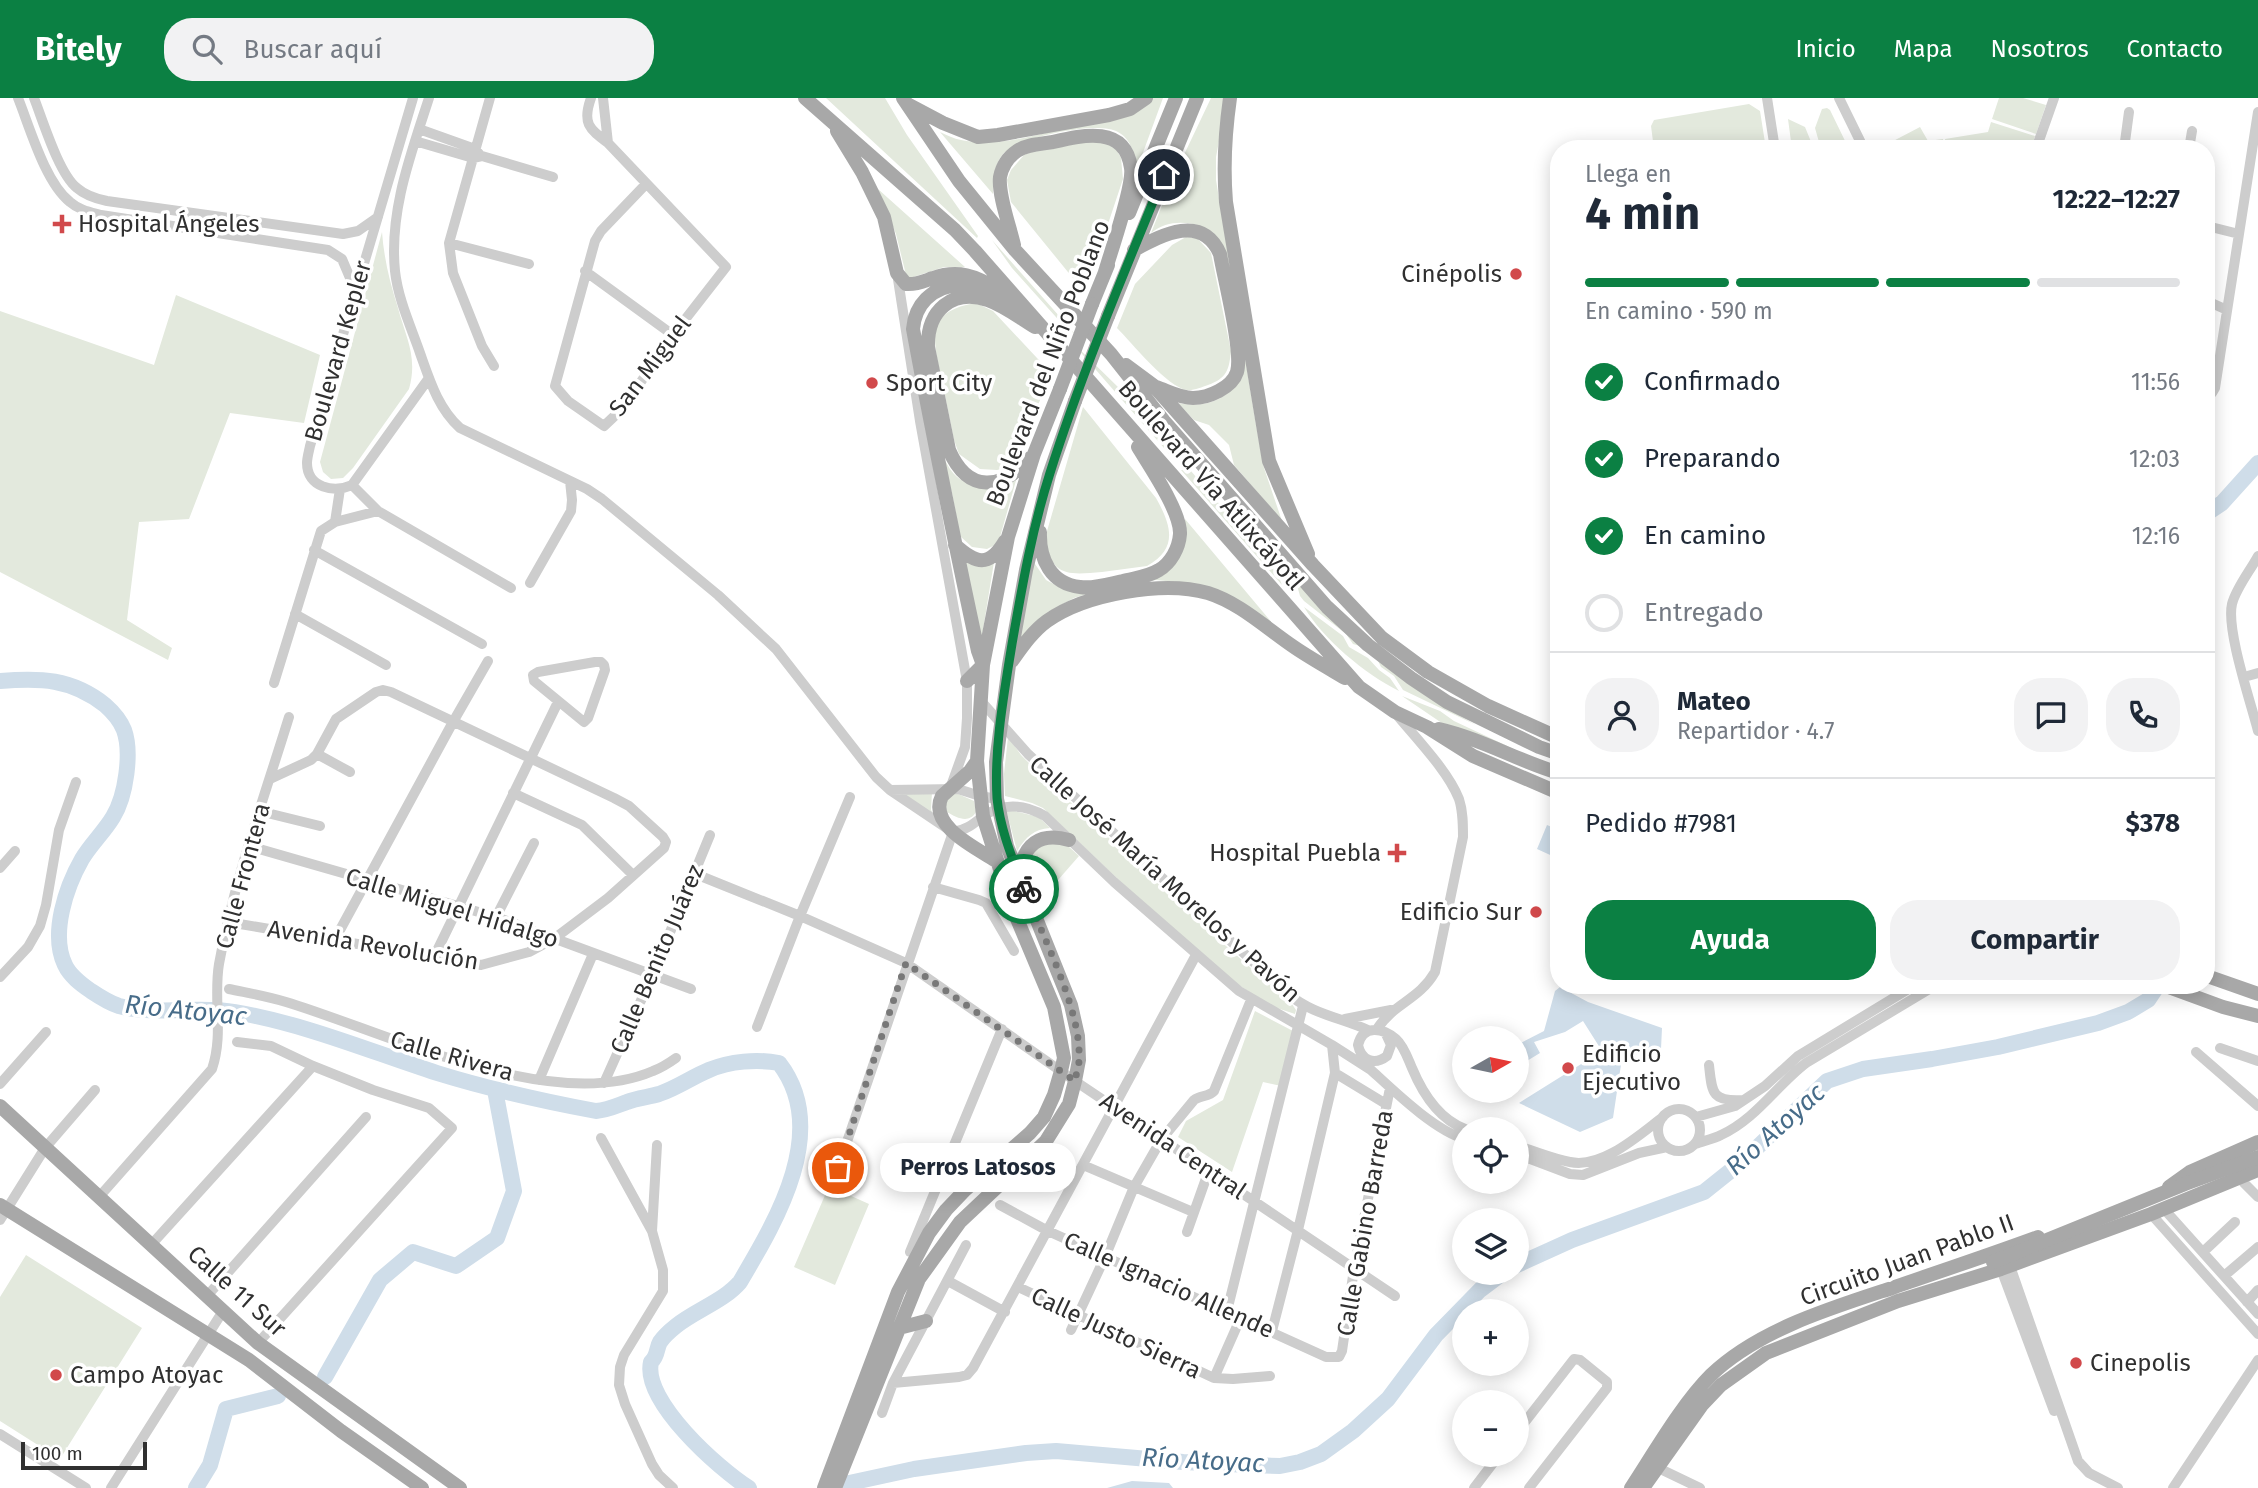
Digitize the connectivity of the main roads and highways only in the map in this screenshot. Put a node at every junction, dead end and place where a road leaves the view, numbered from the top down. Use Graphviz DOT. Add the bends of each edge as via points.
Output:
graph roads {
  1 [pos="805,98"];
  2 [pos="1146,98"];
  3 [pos="1176,98"];
  4 [pos="1197,98"];
  5 [pos="1230,98"];
  6 [pos="905,101"];
  7 [pos="830,118"];
  8 [pos="1015,250"];
  9 [pos="1134,250"];
  10 [pos="1105,272"];
  11 [pos="1020,304"];
  12 [pos="1050,337"];
  13 [pos="1111,354"];
  14 [pos="1153,385"];
  15 [pos="1126,424"];
  16 [pos="1034,454"];
  17 [pos="1049,475"];
  18 [pos="1008,537"];
  19 [pos="955,545"];
  20 [pos="1312,565"];
  21 [pos="984,665"];
  22 [pos="1009,665"];
  23 [pos="967,681"];
  24 [pos="1359,687"];
  25 [pos="1427,727"];
  26 [pos="1550,733"];
  27 [pos="1550,751"];
  28 [pos="977,761"];
  29 [pos="1550,771"];
  30 [pos="1550,789"];
  31 [pos="1069,840"];
  32 [pos="998,862"];
  33 [pos="1023,885"];
  34 [pos="2215,979"];
  35 [pos="2256,991"];
  36 [pos="2188,994"];
  37 [pos="2258,1016"];
  38 [pos="0,1106"];
  39 [pos="2258,1142"];
  40 [pos="2258,1157"];
  41 [pos="2258,1170"];
  42 [pos="2258,1177"];
  43 [pos="2252,1191"];
  44 [pos="2154,1196"];
  45 [pos="2,1211"];
  46 [pos="2158,1211"];
  47 [pos="2095,1217"];
  48 [pos="2100,1233"];
  49 [pos="2002,1265"];
  50 [pos="1866,1296"];
  51 [pos="1872,1311"];
  52 [pos="926,1321"];
  53 [pos="899,1328"];
  54 [pos="850,1435"];
  55 [pos="1653,1465"];
  56 [pos="422,1488"];
  57 [pos="460,1488"];
  58 [pos="824,1488"];
  59 [pos="835,1488"];
  60 [pos="1631,1488"];
  61 [pos="1643,1488"];
  1 -- 7 [label="main road, Boulevard Vía Atlixcáyotl"];
  2 -- 6 [label="main road" via="1110,115 978,136"];
  3 -- 10 [label="main road, Boulevard del Niño Poblano"];
  4 -- 9 [label="main road, Boulevard del Niño Poblano"];
  5 -- 20 [label="main road" via="1224,139 1226,202 1257,398 1269,461"];
  6 -- 8 [label="main road, Boulevard Vía Atlixcáyotl" via="959,181"];
  7 -- 11 [label="main road, Boulevard Vía Atlixcáyotl" via="955,230"];
  7 -- 11 [label="main road" via="884,217 897,273 906,284 964,273"];
  8 -- 10 [label="main road" via="1000,188 1009,158 1022,148 1087,135 1107,137 1127,156 1131,177"];
  8 -- 13 [label="main road, Boulevard Vía Atlixcáyotl"];
  9 -- 14 [label="main road" via="1179,231 1209,237 1220,254 1238,353 1237,373 1226,387 1212,393 1194,398"];
  9 -- 17 [label="main road, Boulevard del Niño Poblano, bridge"];
  10 -- 16 [label="main road, Boulevard del Niño Poblano, bridge"];
  11 -- 12 [label="main road, Boulevard Vía Atlixcáyotl"];
  11 -- 19 [label="main road" via="972,286 954,285 929,296 913,320"];
  12 -- 15 [label="main road, Boulevard Vía Atlixcáyotl"];
  12 -- 16 [label="main road" via="996,303 972,297 941,309 928,334 949,450 959,468 976,480 996,482 1018,472"];
  13 -- 14 [label="main road"];
  13 -- 27 [label="main road, Boulevard Vía Atlixcáyotl" via="1273,545 1367,645 1447,702"];
  14 -- 20 [label="main road"];
  15 -- 17 [label="main road" via="1177,518 1177,548 1159,570 1082,588 1057,578 1048,569 1040,544"];
  15 -- 24 [label="main road, Boulevard Vía Atlixcáyotl"];
  16 -- 18 [label="main road, Boulevard del Niño Poblano"];
  17 -- 22 [label="main road, Boulevard del Niño Poblano"];
  18 -- 19 [label="main road" via="988,560 970,559"];
  18 -- 21 [label="main road, Boulevard del Niño Poblano"];
  19 -- 21 [label="main road"];
  20 -- 26 [label="main road" via="1382,638 1418,664 1488,706"];
  21 -- 23 [label="main road"];
  21 -- 28 [label="main road, Boulevard del Niño Poblano"];
  22 -- 24 [label="main road" via="1046,622 1064,611 1124,593 1181,589 1209,593 1237,607"];
  22 -- 33 [label="main road, Boulevard del Niño Poblano" via="996,762 998,803 1007,846"];
  24 -- 25 [label="main road, Boulevard Vía Atlixcáyotl"];
  25 -- 29 [label="main road" via="1469,736"];
  25 -- 30 [label="main road, Boulevard Vía Atlixcáyotl" via="1474,756"];
  28 -- 32 [label="main road, Boulevard del Niño Poblano" via="984,816"];
  28 -- 32 [label="main road" via="942,796 938,807 953,832"];
  31 -- 33 [label="main road" via="1057,837 1035,842 1021,862"];
  32 -- 54 [label="main road, Boulevard del Niño Poblano" via="1054,1007 1064,1058 1055,1095 1031,1133 965,1190 929,1233 898,1292"];
  33 -- 53 [label="main road, Boulevard del Niño Poblano" via="1071,1005 1078,1036 1079,1060 1069,1104 1046,1141 960,1222 919,1279"];
  34 -- 35 [label="main road"];
  36 -- 37 [label="main road"];
  38 -- 57 [label="main road, Calle 11 Sur" via="258,1343"];
  39 -- 44 [label="main road" via="2190,1172"];
  40 -- 44 [label="main road, Circuito Juan Pablo II"];
  40 -- 49 [label="main road, bridge"];
  41 -- 46 [label="main road, Circuito Juan Pablo II"];
  42 -- 43 [label="main road"];
  43 -- 46 [label="main road"];
  44 -- 47 [label="main road, Circuito Juan Pablo II"];
  45 -- 56 [label="main road, Calle 11 Sur" via="249,1360"];
  46 -- 48 [label="main road, Circuito Juan Pablo II"];
  47 -- 48 [label="main road" via="2106,1225"];
  47 -- 50 [label="main road, Circuito Juan Pablo II"];
  48 -- 49 [label="main road, Circuito Juan Pablo II"];
  49 -- 51 [label="main road, Circuito Juan Pablo II" via="1909,1290 1898,1301"];
  50 -- 51 [label="main road"];
  50 -- 55 [label="main road, Circuito Juan Pablo II" via="1736,1354 1693,1396"];
  51 -- 55 [label="main road, Circuito Juan Pablo II" via="1766,1353 1743,1367 1721,1384"];
  52 -- 53 [label="main road"];
  53 -- 54 [label="main road, Boulevard del Niño Poblano"];
  54 -- 58 [label="main road, Boulevard del Niño Poblano"];
  54 -- 59 [label="main road, Boulevard del Niño Poblano"];
  55 -- 60 [label="main road, Circuito Juan Pablo II"];
  55 -- 61 [label="main road, Circuito Juan Pablo II"];
}
